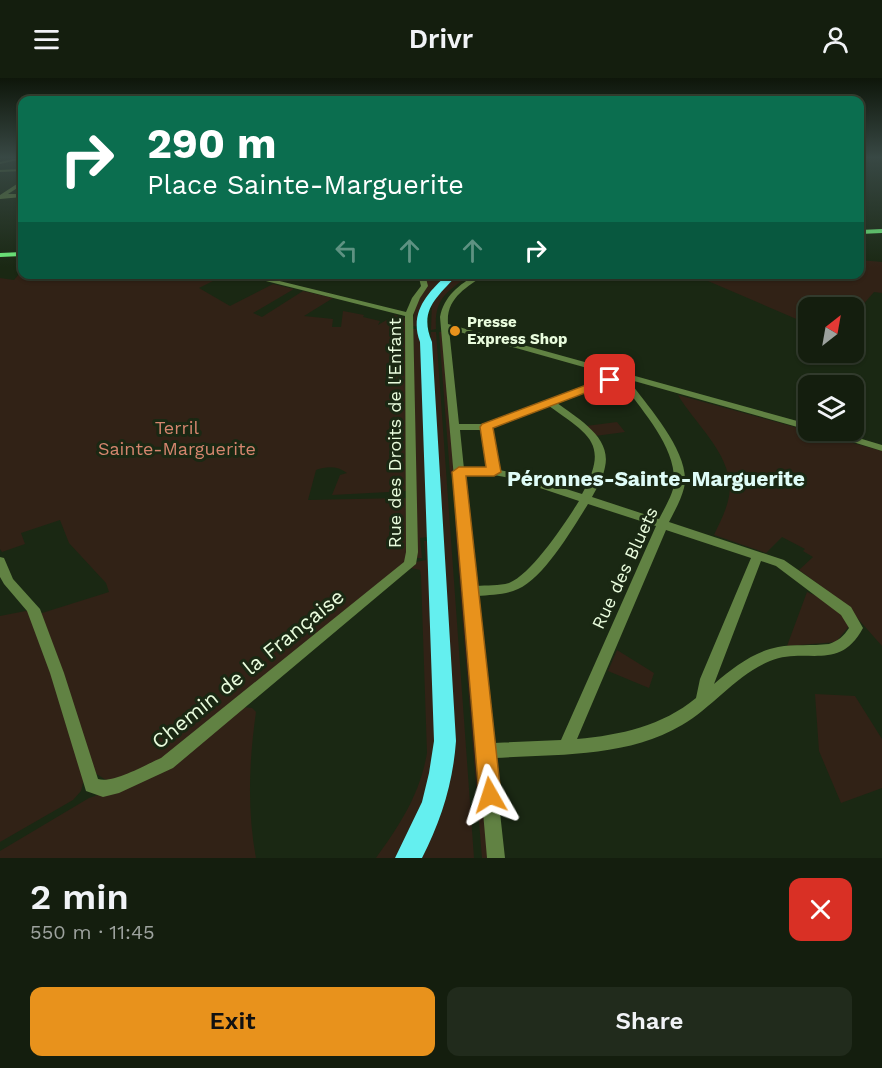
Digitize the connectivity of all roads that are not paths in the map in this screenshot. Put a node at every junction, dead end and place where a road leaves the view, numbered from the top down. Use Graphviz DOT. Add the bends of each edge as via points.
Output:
graph roads {
  1 [pos="18,196"];
  2 [pos="0,197"];
  3 [pos="882,231"];
  4 [pos="864,232"];
  5 [pos="18,254"];
  6 [pos="0,255"];
  7 [pos="261,279"];
  8 [pos="423,279"];
  9 [pos="449,279"];
  10 [pos="476,279"];
  11 [pos="409,315"];
  12 [pos="445,324"];
  13 [pos="624,375"];
  14 [pos="550,403"];
  15 [pos="798,424"];
  16 [pos="455,427"];
  17 [pos="486,427"];
  18 [pos="858,441"];
  19 [pos="882,448"];
  20 [pos="459,472"];
  21 [pos="494,472"];
  22 [pos="585,499"];
  23 [pos="664,525"];
  24 [pos="758,555"];
  25 [pos="412,560"];
  26 [pos="0,561"];
  27 [pos="471,591"];
  28 [pos="703,703"];
  29 [pos="567,744"];
  30 [pos="485,751"];
  31 [pos="408,858"];
  32 [pos="496,858"];
  1 -- 2 [label="street"];
  3 -- 4 [label="main road"];
  5 -- 6 [label="main road"];
  7 -- 11 [label="street"];
  8 -- 11 [label="street, Rue des Droits de l'Enfant" via="425,286"];
  9 -- 31 [label="highway" via="428,306 426,342 446,741 439,791"];
  10 -- 12 [label="street" via="450,299 444,310"];
  11 -- 25 [label="street, Rue des Droits de l'Enfant"];
  12 -- 13 [label="street"];
  12 -- 16 [label="street"];
  13 -- 14 [label="street"];
  13 -- 15 [label="street"];
  13 -- 23 [label="street, Rue des Bluets" via="668,444 678,469 678,490"];
  14 -- 17 [label="street"];
  14 -- 22 [label="street" via="585,429 600,450 598,477"];
  16 -- 17 [label="street"];
  16 -- 20 [label="street"];
  17 -- 21 [label="street"];
  18 -- 19 [label="street"];
  20 -- 21 [label="street"];
  20 -- 27 [label="street"];
  21 -- 22 [label="street"];
  22 -- 23 [label="street"];
  22 -- 27 [label="street" via="552,551 522,581"];
  23 -- 24 [label="street"];
  23 -- 29 [label="street, Rue des Bluets"];
  24 -- 28 [label="street" via="707,679"];
  24 -- 28 [label="street" via="796,573 846,611 856,628 849,642 840,648 765,656"];
  25 -- 26 [label="street, Chemin de la Française" via="389,584 167,763 103,789 92,785 33,609 8,581"];
  27 -- 30 [label="street"];
  28 -- 29 [label="street" via="647,734"];
  29 -- 30 [label="street"];
  30 -- 32 [label="street"];
}
